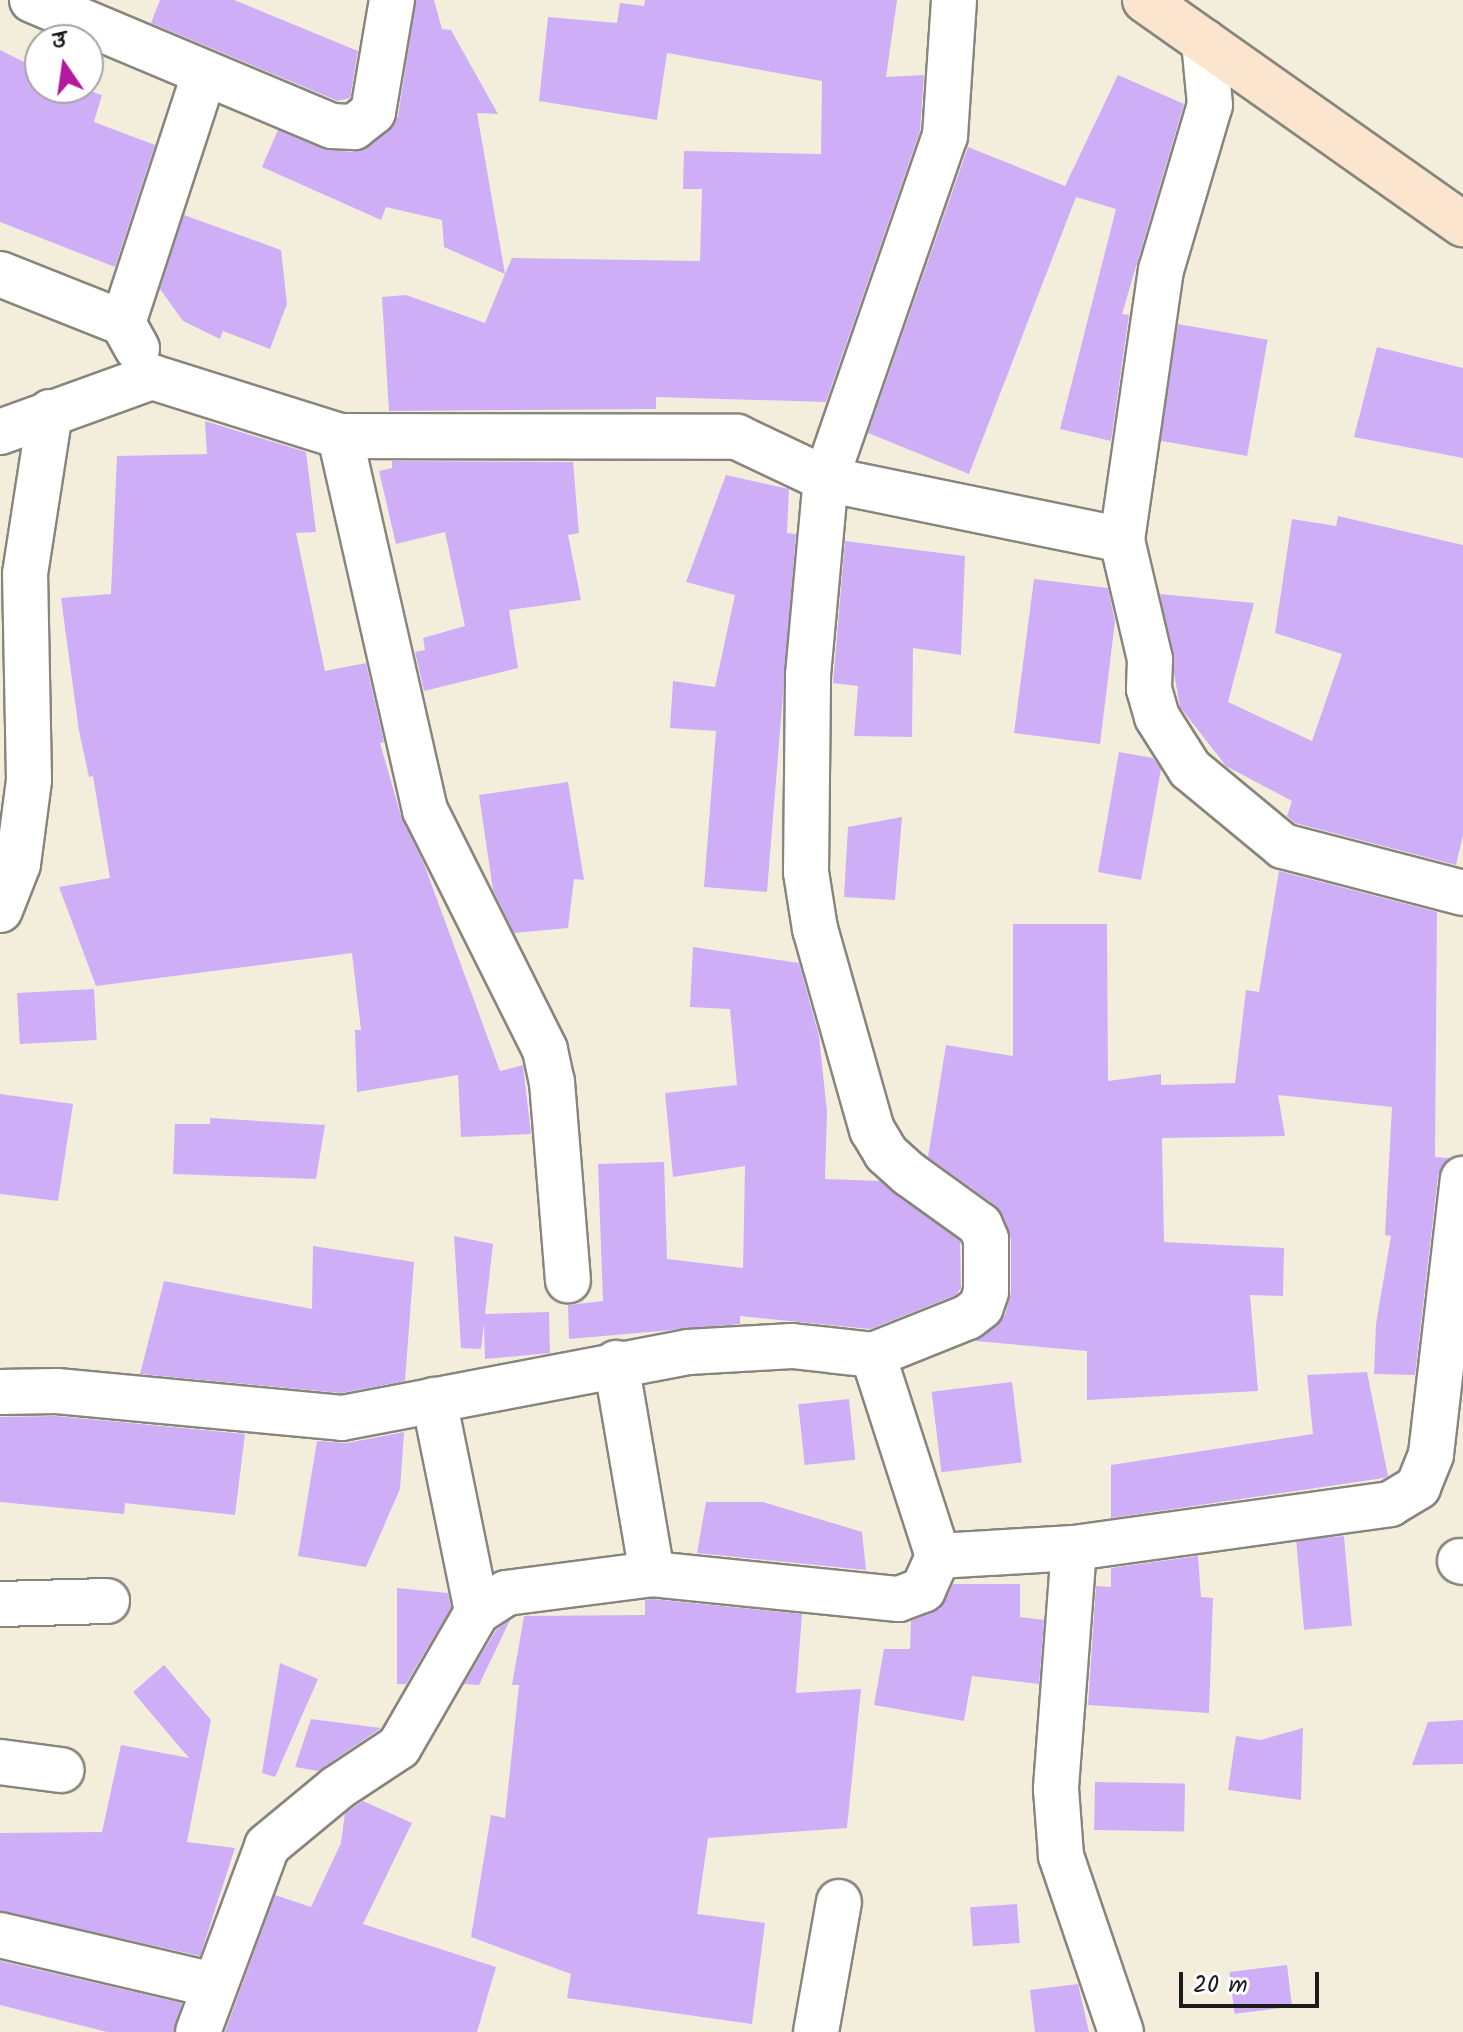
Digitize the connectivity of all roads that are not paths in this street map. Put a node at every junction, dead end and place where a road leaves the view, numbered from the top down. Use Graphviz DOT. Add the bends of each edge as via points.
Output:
graph roads {
  1 [pos="32,0"];
  2 [pos="392,0"];
  3 [pos="954,0"];
  4 [pos="1145,0"];
  5 [pos="1204,41"];
  6 [pos="204,75"];
  7 [pos="1463,224"];
  8 [pos="0,274"];
  9 [pos="123,323"];
  10 [pos="152,377"];
  11 [pos="50,412"];
  12 [pos="0,432"];
  13 [pos="340,436"];
  14 [pos="826,479"];
  15 [pos="1122,540"];
  16 [pos="1463,893"];
  17 [pos="0,910"];
  18 [pos="1463,1179"];
  19 [pos="568,1280"];
  20 [pos="873,1355"];
  21 [pos="616,1363"];
  22 [pos="0,1392"];
  23 [pos="434,1400"];
  24 [pos="1074,1548"];
  25 [pos="938,1556"];
  26 [pos="652,1574"];
  27 [pos="107,1601"];
  28 [pos="0,1604"];
  29 [pos="477,1612"];
  30 [pos="0,1762"];
  31 [pos="61,1770"];
  32 [pos="839,1902"];
  33 [pos="0,1935"];
  34 [pos="214,1985"];
  35 [pos="198,2032"];
  36 [pos="816,2032"];
  37 [pos="1121,2032"];
  1 -- 6 [label="street"];
  2 -- 6 [label="street" via="373,112 354,127 332,126"];
  3 -- 14 [label="street" via="945,136"];
  4 -- 5 [label="main road"];
  5 -- 7 [label="main road"];
  5 -- 15 [label="street" via="1210,105 1161,270"];
  6 -- 9 [label="street"];
  8 -- 9 [label="street"];
  9 -- 10 [label="street"];
  10 -- 11 [label="street"];
  10 -- 13 [label="street"];
  11 -- 12 [label="street"];
  11 -- 17 [label="street" via="25,574 29,780 18,864"];
  13 -- 14 [label="street" via="737,437"];
  13 -- 19 [label="street" via="425,810 545,1050"];
  14 -- 15 [label="street"];
  14 -- 20 [label="street" via="808,675 808,901 872,1130 886,1153 970,1215 986,1239 981,1307"];
  15 -- 16 [label="street" via="1150,659 1149,689 1157,717 1190,769 1283,846"];
  18 -- 24 [label="street" via="1431,1454 1418,1487 1390,1504"];
  20 -- 21 [label="street" via="792,1346"];
  20 -- 25 [label="street"];
  21 -- 23 [label="street"];
  21 -- 26 [label="street"];
  22 -- 23 [label="street" via="57,1391 342,1418"];
  23 -- 29 [label="street"];
  24 -- 25 [label="street"];
  24 -- 37 [label="street" via="1056,1789 1061,1856"];
  25 -- 26 [label="street" via="923,1590 899,1599"];
  26 -- 29 [label="street" via="506,1593"];
  27 -- 28 [label="street"];
  29 -- 34 [label="street" via="399,1747 337,1788 267,1846"];
  30 -- 31 [label="street"];
  32 -- 36 [label="street"];
  33 -- 34 [label="street"];
  34 -- 35 [label="street"];
}
